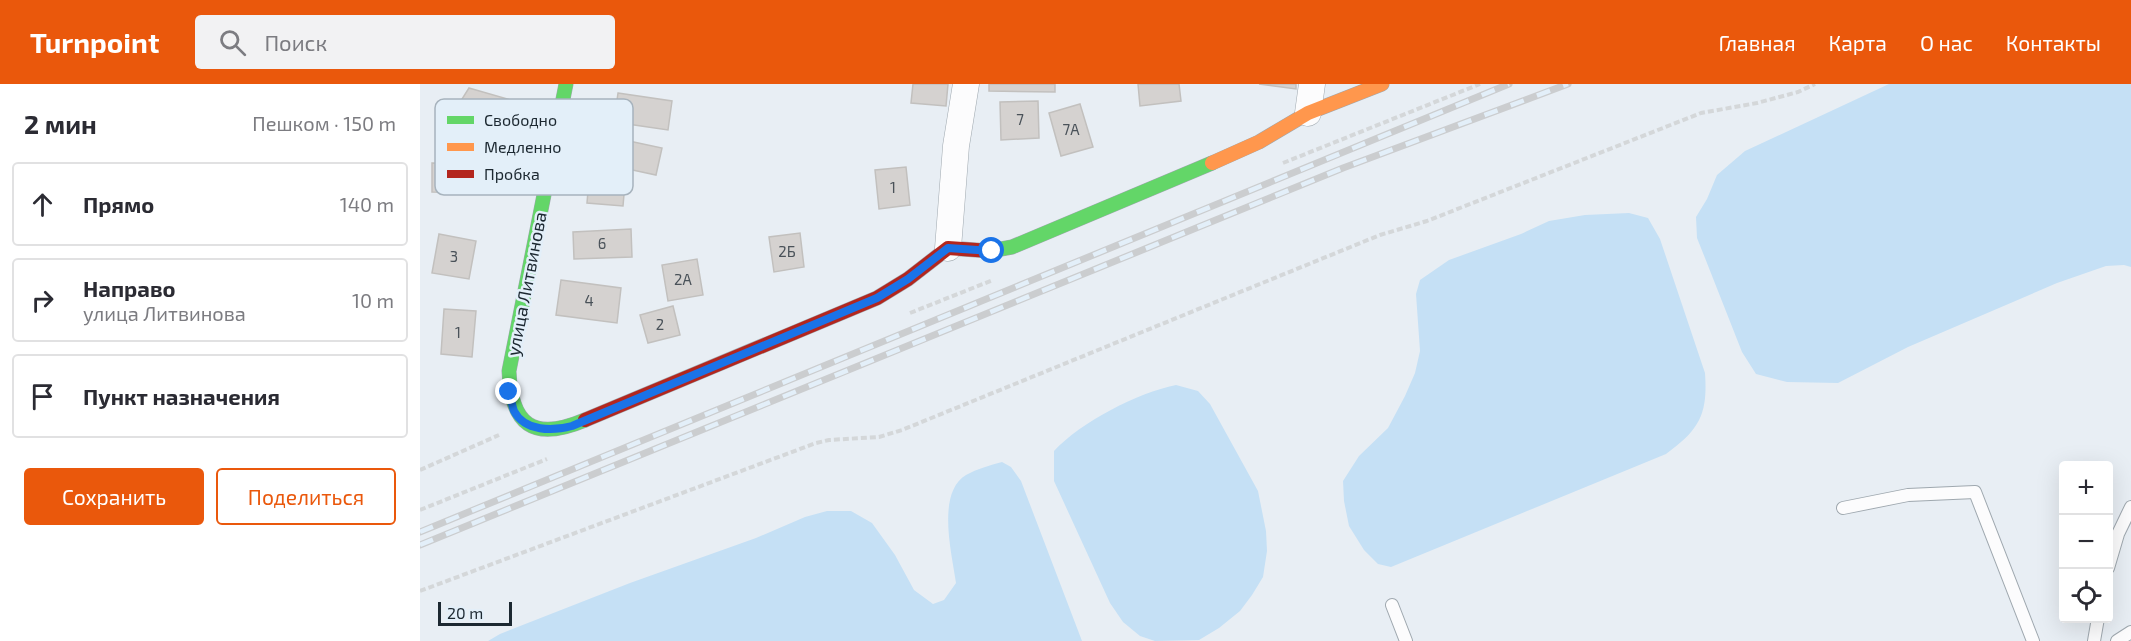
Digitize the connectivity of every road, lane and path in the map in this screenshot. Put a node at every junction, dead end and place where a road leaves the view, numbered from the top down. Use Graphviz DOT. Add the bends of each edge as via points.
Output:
graph roads {
  1 [pos="566,84"];
  2 [pos="966,84"];
  3 [pos="1312,84"];
  4 [pos="1382,84"];
  5 [pos="1480,84"];
  6 [pos="1815,84"];
  7 [pos="563,99"];
  8 [pos="1308,113"];
  9 [pos="1282,164"];
  10 [pos="544,195"];
  11 [pos="948,248"];
  12 [pos="996,279"];
  13 [pos="908,314"];
  14 [pos="525,423"];
  15 [pos="557,455"];
  16 [pos="420,470"];
  17 [pos="2131,507"];
  18 [pos="1843,508"];
  19 [pos="420,510"];
  20 [pos="2113,553"];
  21 [pos="420,591"];
  22 [pos="1392,605"];
  23 [pos="2097,623"];
  24 [pos="2131,632"];
  25 [pos="1406,641"];
  26 [pos="2033,641"];
  27 [pos="2094,641"];
  28 [pos="2117,641"];
  1 -- 7 [label="street, улица Литвинова"];
  2 -- 11 [label="street" via="956,146"];
  3 -- 8 [label="street"];
  4 -- 8 [label="street"];
  5 -- 9 [label="path"];
  6 -- 21 [label="path" via="1757,103 1701,113 1427,221 1380,235 902,430 816,443"];
  8 -- 11 [label="street" via="1259,142 1012,247 992,251"];
  10 -- 14 [label="street, улица Литвинова" via="510,371 509,392 515,412"];
  11 -- 14 [label="street" via="877,298 582,421 557,430"];
  12 -- 13 [label="path"];
  14 -- 16 [label="path"];
  15 -- 19 [label="path"];
  17 -- 20 [label="lane"];
  18 -- 26 [label="lane" via="1908,495 1975,492"];
  22 -- 25 [label="lane"];
  23 -- 27 [label="lane"];
  24 -- 28 [label="lane"];
}
